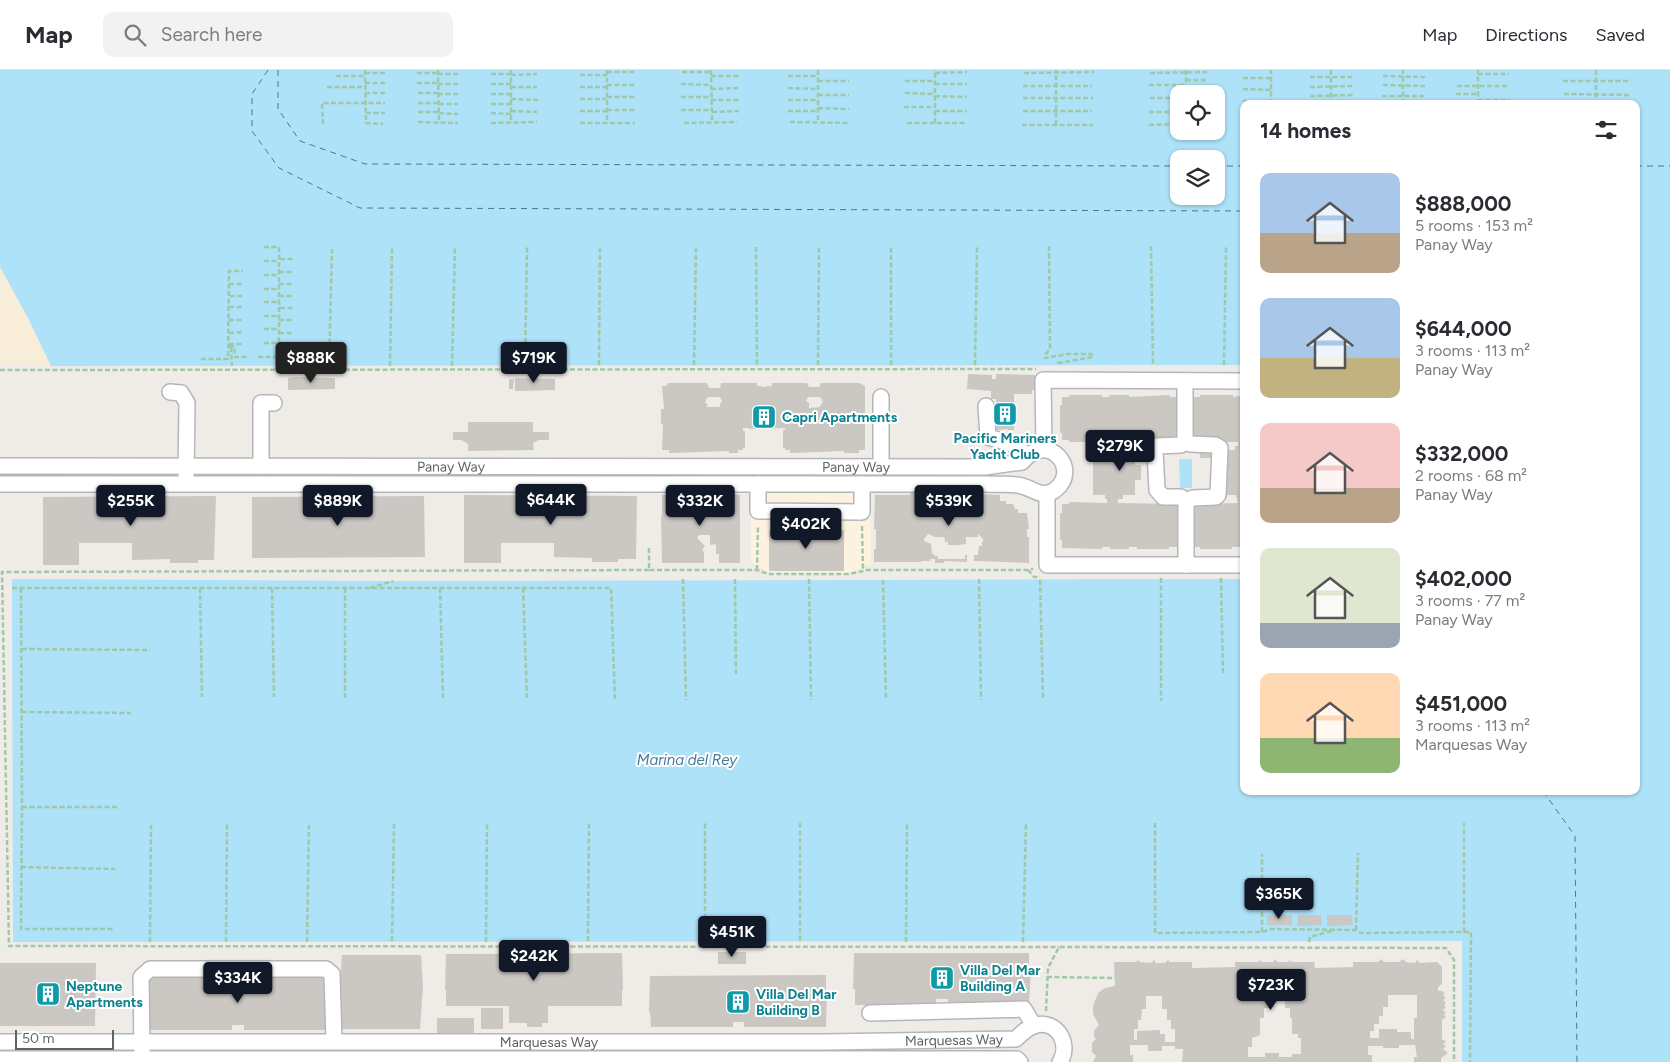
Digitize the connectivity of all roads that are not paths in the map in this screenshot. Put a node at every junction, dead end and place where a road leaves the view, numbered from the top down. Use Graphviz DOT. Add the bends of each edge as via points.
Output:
graph roads {
  1 [pos="1185,381"];
  2 [pos="1240,381"];
  3 [pos="170,392"];
  4 [pos="881,397"];
  5 [pos="274,403"];
  6 [pos="986,406"];
  7 [pos="1186,440"];
  8 [pos="1044,449"];
  9 [pos="1027,455"];
  10 [pos="0,466"];
  11 [pos="261,466"];
  12 [pos="881,466"];
  13 [pos="186,467"];
  14 [pos="0,484"];
  15 [pos="186,484"];
  16 [pos="758,484"];
  17 [pos="862,484"];
  18 [pos="1047,494"];
  19 [pos="1186,501"];
  20 [pos="1186,565"];
  21 [pos="1240,565"];
  22 [pos="870,1013"];
  23 [pos="1040,1025"];
  24 [pos="334,1041"];
  25 [pos="0,1042"];
  26 [pos="70,1042"];
  27 [pos="142,1042"];
  28 [pos="285,1042"];
  29 [pos="432,1042"];
  30 [pos="652,1042"];
  31 [pos="825,1042"];
  32 [pos="0,1059"];
  33 [pos="286,1059"];
  34 [pos="433,1059"];
  35 [pos="652,1059"];
  36 [pos="824,1059"];
  37 [pos="70,1060"];
  38 [pos="142,1060"];
  39 [pos="1020,1062"];
  40 [pos="1060,1062"];
  1 -- 2 [label="street"];
  1 -- 7 [label="street"];
  1 -- 8 [label="street" via="1043,380"];
  3 -- 13 [label="street" via="181,393 188,403"];
  4 -- 12 [label="street"];
  5 -- 11 [label="street" via="261,403"];
  6 -- 9 [label="street" via="988,436 1012,444"];
  7 -- 19 [label="street" via="1181,445 1157,446 1155,451 1157,490 1163,497 1181,497"];
  7 -- 19 [label="street" via="1190,444 1220,448 1218,495 1216,498"];
  8 -- 9 [label="street, Panay Way"];
  8 -- 18 [label="street" via="1060,458 1065,475 1060,485"];
  9 -- 12 [label="street, Panay Way" via="1022,462 985,467"];
  10 -- 13 [label="street, Panay Way"];
  11 -- 12 [label="street, Panay Way"];
  11 -- 13 [label="street, Panay Way"];
  13 -- 15 [label="street"];
  14 -- 15 [label="street, Panay Way"];
  15 -- 16 [label="street, Panay Way"];
  16 -- 17 [label="street, Panay Way"];
  16 -- 17 [label="street" via="758,511 862,512"];
  17 -- 18 [label="street, Panay Way" via="987,484 1023,486 1038,494"];
  18 -- 20 [label="street" via="1047,565"];
  19 -- 20 [label="street"];
  20 -- 21 [label="street"];
  22 -- 23 [label="street" via="1024,1009"];
  23 -- 31 [label="street, Marquesas Way" via="1028,1028 1016,1038"];
  23 -- 40 [label="street" via="1059,1032 1063,1038 1064,1053"];
  24 -- 27 [label="street" via="332,974 326,970 150,969 141,977"];
  24 -- 28 [label="street, Marquesas Way"];
  24 -- 29 [label="street, Marquesas Way"];
  25 -- 26 [label="street, Marquesas Way"];
  26 -- 27 [label="street, Marquesas Way"];
  26 -- 37 [label="street"];
  27 -- 28 [label="street, Marquesas Way"];
  27 -- 38 [label="street"];
  28 -- 33 [label="street"];
  29 -- 30 [label="street, Marquesas Way"];
  29 -- 34 [label="street"];
  30 -- 31 [label="street, Marquesas Way"];
  30 -- 35 [label="street"];
  31 -- 36 [label="street"];
  32 -- 37 [label="street, Marquesas Way"];
  33 -- 34 [label="street, Marquesas Way"];
  33 -- 38 [label="street, Marquesas Way"];
  34 -- 35 [label="street, Marquesas Way"];
  35 -- 36 [label="street, Marquesas Way"];
  36 -- 39 [label="street, Marquesas Way" via="1017,1059"];
  37 -- 38 [label="street, Marquesas Way"];
}
